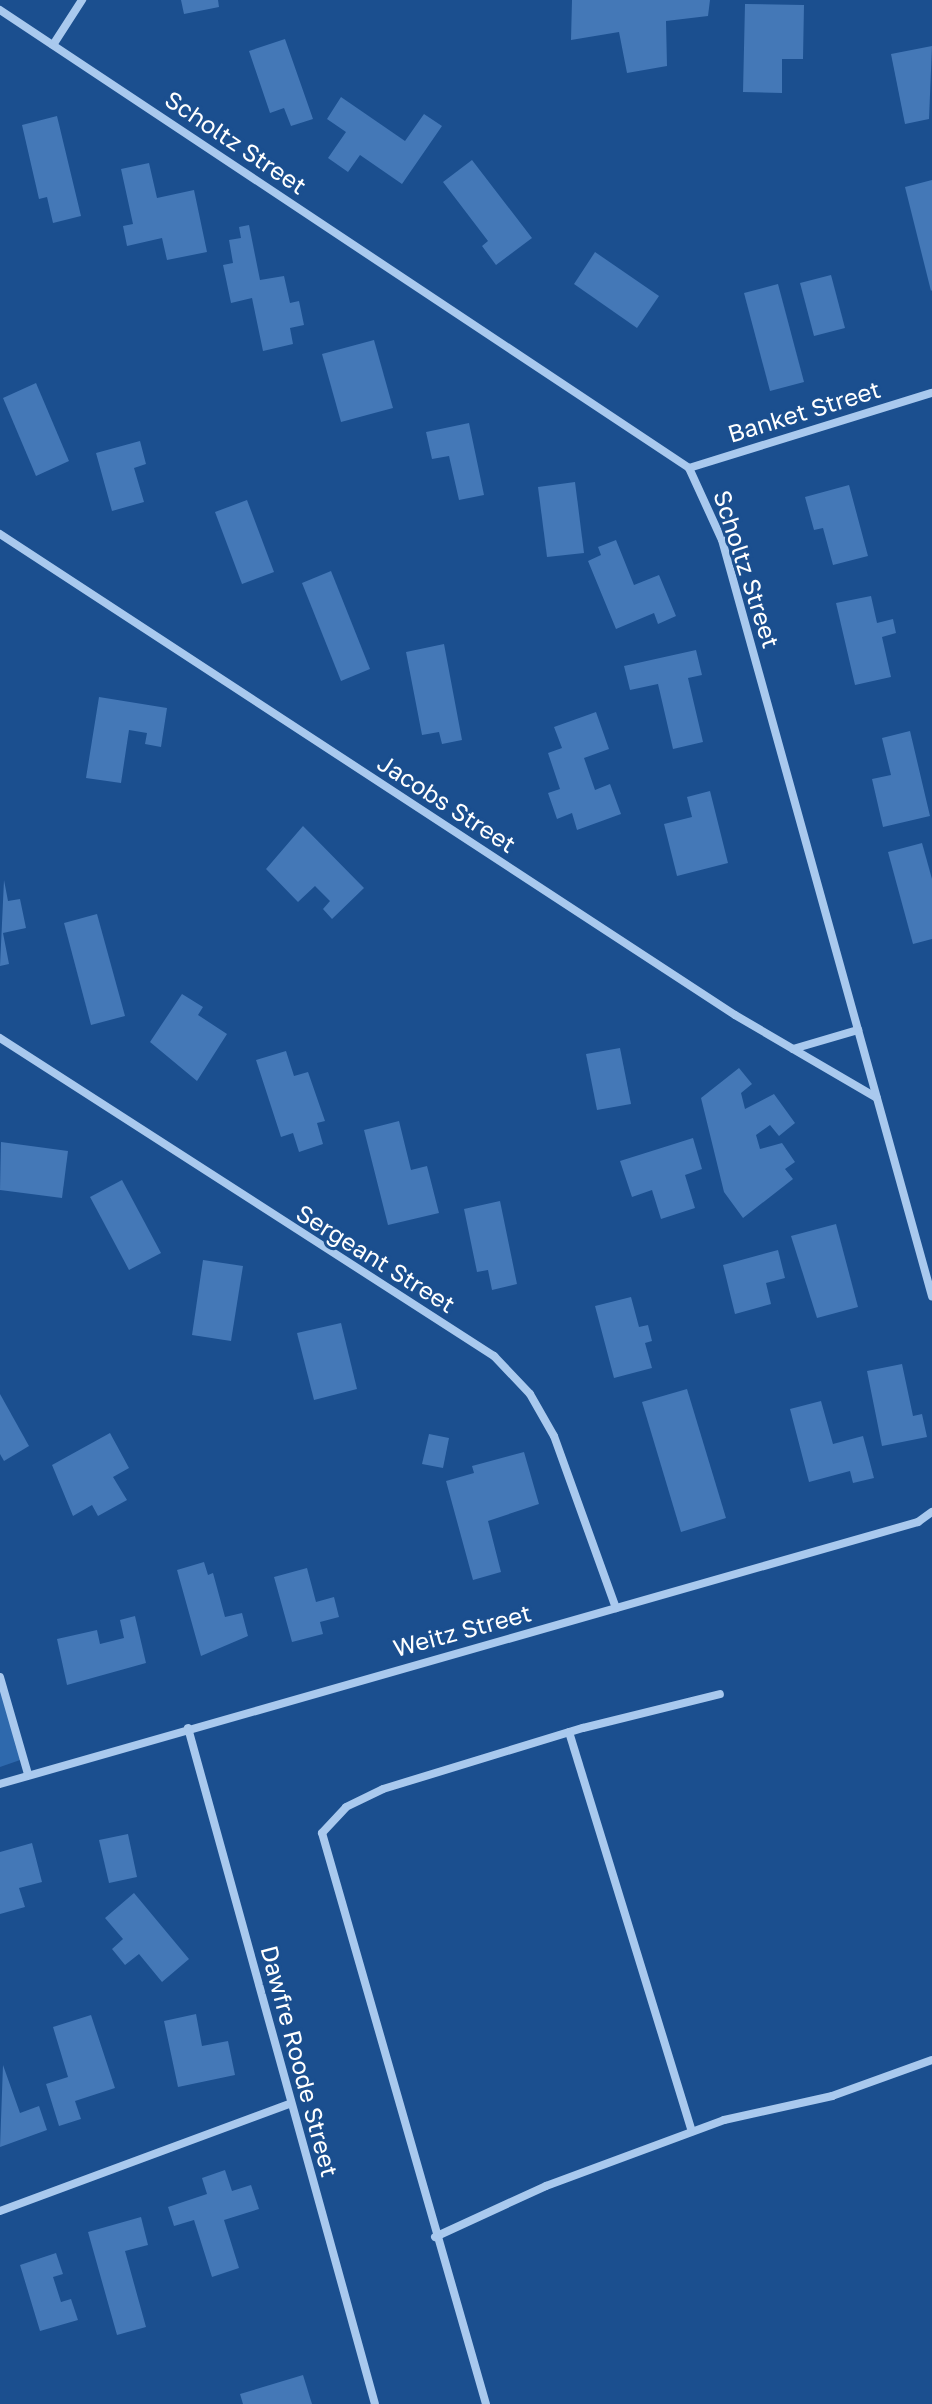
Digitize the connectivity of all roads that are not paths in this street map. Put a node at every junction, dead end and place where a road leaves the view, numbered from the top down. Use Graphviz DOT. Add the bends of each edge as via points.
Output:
graph roads {
  1 [pos="82,0"];
  2 [pos="0,10"];
  3 [pos="53,45"];
  4 [pos="932,393"];
  5 [pos="689,468"];
  6 [pos="0,534"];
  7 [pos="858,1030"];
  8 [pos="0,1038"];
  9 [pos="793,1049"];
  10 [pos="877,1098"];
  11 [pos="932,1296"];
  12 [pos="932,1512"];
  13 [pos="616,1608"];
  14 [pos="0,1677"];
  15 [pos="720,1694"];
  16 [pos="188,1728"];
  17 [pos="569,1732"];
  18 [pos="28,1774"];
  19 [pos="0,1784"];
  20 [pos="932,2060"];
  21 [pos="290,2104"];
  22 [pos="692,2132"];
  23 [pos="0,2211"];
  24 [pos="435,2237"];
  25 [pos="375,2404"];
  26 [pos="486,2404"];
  1 -- 3 [label="street"];
  2 -- 3 [label="street, Scholtz Street"];
  3 -- 5 [label="street, Scholtz Street"];
  4 -- 5 [label="street, Banket Street"];
  5 -- 7 [label="street, Scholtz Street" via="722,540"];
  6 -- 9 [label="street, Jacobs Street"];
  7 -- 9 [label="street"];
  7 -- 10 [label="street, Scholtz Street"];
  8 -- 13 [label="street, Sergeant Street" via="494,1356 530,1394 554,1436"];
  9 -- 10 [label="street, Jacobs Street"];
  10 -- 11 [label="street, Scholtz Street"];
  12 -- 13 [label="street, Weitz Street" via="918,1522"];
  13 -- 16 [label="street, Weitz Street"];
  14 -- 18 [label="street"];
  15 -- 17 [label="street"];
  16 -- 18 [label="street, Weitz Street"];
  16 -- 21 [label="street, Dawfre Roode Street"];
  17 -- 22 [label="street"];
  17 -- 24 [label="street" via="383,1789 346,1807 322,1833"];
  18 -- 19 [label="street, Weitz Street"];
  20 -- 22 [label="street" via="832,2096 786,2103"];
  21 -- 23 [label="street"];
  21 -- 25 [label="street, Dawfre Roode Street"];
  22 -- 24 [label="street" via="517,2197"];
  24 -- 26 [label="street"];
}
